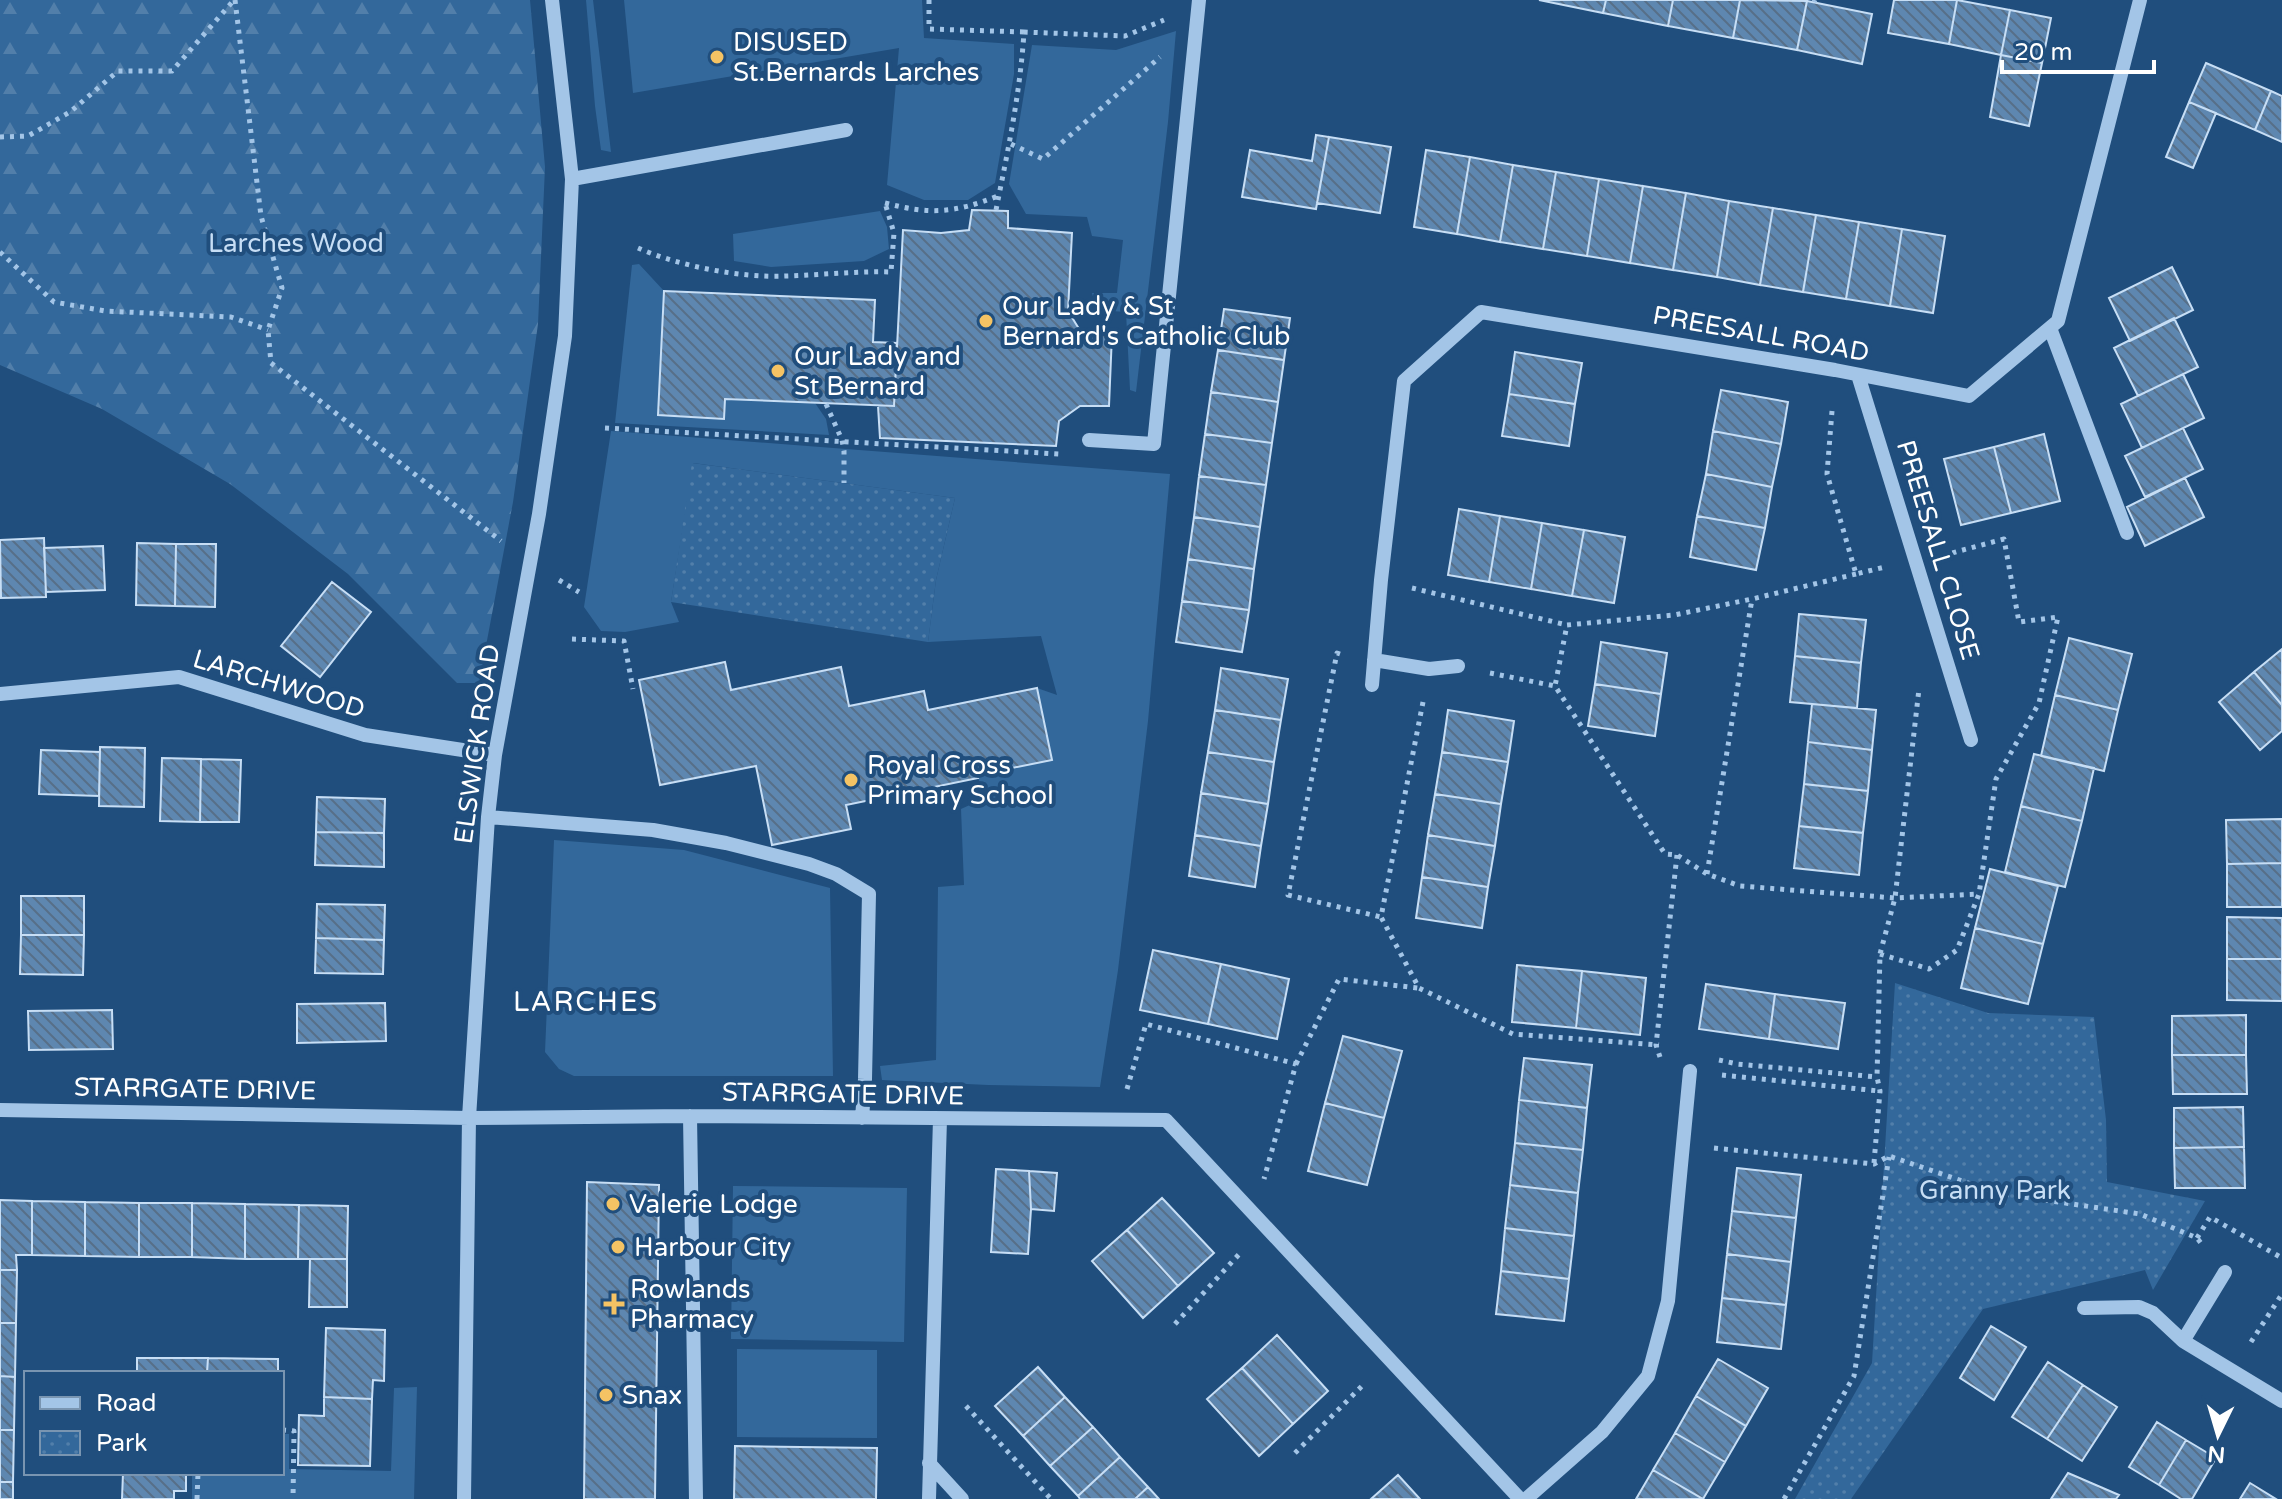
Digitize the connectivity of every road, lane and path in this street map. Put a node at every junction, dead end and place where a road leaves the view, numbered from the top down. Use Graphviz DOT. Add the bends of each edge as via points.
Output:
graph roads {
  1 [pos="235,0"];
  2 [pos="552,0"];
  3 [pos="929,0"];
  4 [pos="2140,0"];
  5 [pos="1199,3"];
  6 [pos="1196,25"];
  7 [pos="1024,32"];
  8 [pos="846,130"];
  9 [pos="0,137"];
  10 [pos="1011,144"];
  11 [pos="572,179"];
  12 [pos="999,195"];
  13 [pos="996,210"];
  14 [pos="638,248"];
  15 [pos="0,252"];
  16 [pos="2050,328"];
  17 [pos="268,330"];
  18 [pos="1835,370"];
  19 [pos="1858,375"];
  20 [pos="826,404"];
  21 [pos="605,428"];
  22 [pos="842,440"];
  23 [pos="1089,440"];
  24 [pos="844,483"];
  25 [pos="2127,533"];
  26 [pos="529,563"];
  27 [pos="1887,566"];
  28 [pos="1856,574"];
  29 [pos="1381,580"];
  30 [pos="579,592"];
  31 [pos="1752,599"];
  32 [pos="1567,625"];
  33 [pos="572,639"];
  34 [pos="1374,660"];
  35 [pos="1458,666"];
  36 [pos="1429,669"];
  37 [pos="1372,685"];
  38 [pos="1555,686"];
  39 [pos="1919,688"];
  40 [pos="633,689"];
  41 [pos="0,694"];
  42 [pos="1971,740"];
  43 [pos="495,755"];
  44 [pos="488,817"];
  45 [pos="1677,855"];
  46 [pos="1707,874"];
  47 [pos="1979,894"];
  48 [pos="1895,898"];
  49 [pos="1381,917"];
  50 [pos="1419,988"];
  51 [pos="1656,1045"];
  52 [pos="1670,1048"];
  53 [pos="1710,1058"];
  54 [pos="1660,1059"];
  55 [pos="1296,1064"];
  56 [pos="1690,1071"];
  57 [pos="1877,1077"];
  58 [pos="1880,1091"];
  59 [pos="0,1110"];
  60 [pos="690,1116"];
  61 [pos="469,1118"];
  62 [pos="862,1118"];
  63 [pos="940,1119"];
  64 [pos="1119,1120"];
  65 [pos="1684,1145"];
  66 [pos="1889,1156"];
  67 [pos="1874,1164"];
  68 [pos="1254,1215"];
  69 [pos="1265,1227"];
  70 [pos="2197,1238"];
  71 [pos="2282,1258"];
  72 [pos="2225,1272"];
  73 [pos="2282,1294"];
  74 [pos="2084,1308"];
  75 [pos="1175,1324"];
  76 [pos="2183,1341"];
  77 [pos="1389,1360"];
  78 [pos="932,1370"];
  79 [pos="2233,1370"];
  80 [pos="2282,1401"];
  81 [pos="284,1430"];
  82 [pos="1295,1453"];
  83 [pos="929,1463"];
  84 [pos="198,1475"];
  85 [pos="197,1499"];
  86 [pos="293,1499"];
  87 [pos="464,1499"];
  88 [pos="696,1499"];
  89 [pos="929,1499"];
  90 [pos="962,1499"];
  91 [pos="1051,1499"];
  92 [pos="1523,1499"];
  93 [pos="1784,1499"];
  1 -- 9 [label="path" via="172,71 118,71 70,112 28,136"];
  1 -- 17 [label="path" via="261,216 282,288"];
  2 -- 11 [label="street, ELSWICK ROAD"];
  3 -- 7 [label="path" via="929,29"];
  4 -- 16 [label="street, PREESALL ROAD" via="2058,321"];
  5 -- 6 [label="street"];
  5 -- 7 [label="path" via="1125,36"];
  6 -- 10 [label="path" via="1043,159"];
  6 -- 23 [label="street" via="1154,444"];
  7 -- 10 [label="path"];
  8 -- 11 [label="street"];
  10 -- 12 [label="path"];
  11 -- 26 [label="street, ELSWICK ROAD" via="565,336"];
  12 -- 13 [label="path"];
  12 -- 14 [label="path" via="942,212 885,203 894,233 891,272 781,276 710,270"];
  15 -- 17 [label="path" via="54,302 105,311 231,317"];
  16 -- 19 [label="street, PREESALL ROAD" via="1969,396"];
  16 -- 25 [label="street"];
  17 -- 26 [label="path" via="271,363"];
  18 -- 19 [label="street, PREESALL ROAD"];
  18 -- 28 [label="path" via="1827,474"];
  18 -- 29 [label="street, PREESALL ROAD" via="1481,312 1404,381"];
  19 -- 42 [label="street, PREESALL CLOSE"];
  20 -- 22 [label="path"];
  21 -- 22 [label="path"];
  22 -- 23 [label="path" via="1058,454"];
  22 -- 24 [label="path"];
  26 -- 30 [label="path"];
  26 -- 43 [label="street, ELSWICK ROAD"];
  27 -- 28 [label="path"];
  28 -- 31 [label="path"];
  29 -- 32 [label="path"];
  29 -- 34 [label="street, PREESALL ROAD"];
  31 -- 32 [label="path" via="1674,615"];
  31 -- 46 [label="path"];
  32 -- 38 [label="path"];
  33 -- 40 [label="path" via="624,641"];
  34 -- 36 [label="street"];
  34 -- 37 [label="street, PREESALL ROAD"];
  34 -- 49 [label="path" via="1337,653 1288,895"];
  35 -- 36 [label="street"];
  35 -- 38 [label="path"];
  36 -- 49 [label="path"];
  38 -- 45 [label="path" via="1665,854"];
  39 -- 48 [label="path"];
  41 -- 43 [label="street, LARCHWOOD" via="179,677 365,735"];
  43 -- 44 [label="street, ELSWICK ROAD"];
  44 -- 61 [label="street, ELSWICK ROAD"];
  44 -- 62 [label="street" via="653,830 726,843 809,864 869,894"];
  45 -- 46 [label="path"];
  45 -- 51 [label="path"];
  46 -- 48 [label="path" via="1740,886"];
  47 -- 48 [label="path"];
  48 -- 57 [label="path" via="1880,954"];
  49 -- 50 [label="path"];
  50 -- 51 [label="path" via="1513,1034"];
  50 -- 55 [label="path" via="1339,979"];
  51 -- 52 [label="path"];
  51 -- 54 [label="path"];
  53 -- 57 [label="path"];
  55 -- 64 [label="path" via="1146,1024"];
  55 -- 68 [label="path"];
  56 -- 58 [label="path"];
  56 -- 65 [label="street, STARRGATE DRIVE"];
  57 -- 58 [label="path"];
  58 -- 67 [label="path"];
  59 -- 61 [label="street, STARRGATE DRIVE"];
  60 -- 61 [label="street, STARRGATE DRIVE"];
  60 -- 62 [label="street, STARRGATE DRIVE"];
  60 -- 88 [label="street"];
  61 -- 87 [label="street, ELSWICK ROAD"];
  62 -- 63 [label="street, STARRGATE DRIVE"];
  63 -- 64 [label="street, STARRGATE DRIVE"];
  63 -- 78 [label="street"];
  64 -- 68 [label="street, STARRGATE DRIVE" via="1166,1120"];
  65 -- 67 [label="path"];
  65 -- 92 [label="street, STARRGATE DRIVE" via="1668,1301 1648,1376 1602,1432"];
  66 -- 67 [label="path"];
  66 -- 70 [label="path" via="1997,1193 2140,1214"];
  66 -- 93 [label="path" via="1854,1376"];
  68 -- 69 [label="street, STARRGATE DRIVE"];
  69 -- 75 [label="path"];
  69 -- 77 [label="street, STARRGATE DRIVE"];
  70 -- 71 [label="path" via="2210,1217"];
  70 -- 72 [label="path"];
  72 -- 76 [label="street"];
  73 -- 79 [label="path"];
  74 -- 76 [label="street" via="2139,1307"];
  76 -- 79 [label="street"];
  77 -- 82 [label="path"];
  77 -- 92 [label="street, STARRGATE DRIVE"];
  78 -- 83 [label="street"];
  78 -- 91 [label="path"];
  79 -- 80 [label="street"];
  81 -- 86 [label="path" via="294,1431"];
  83 -- 89 [label="street"];
  83 -- 90 [label="street"];
  84 -- 85 [label="path"];
}
